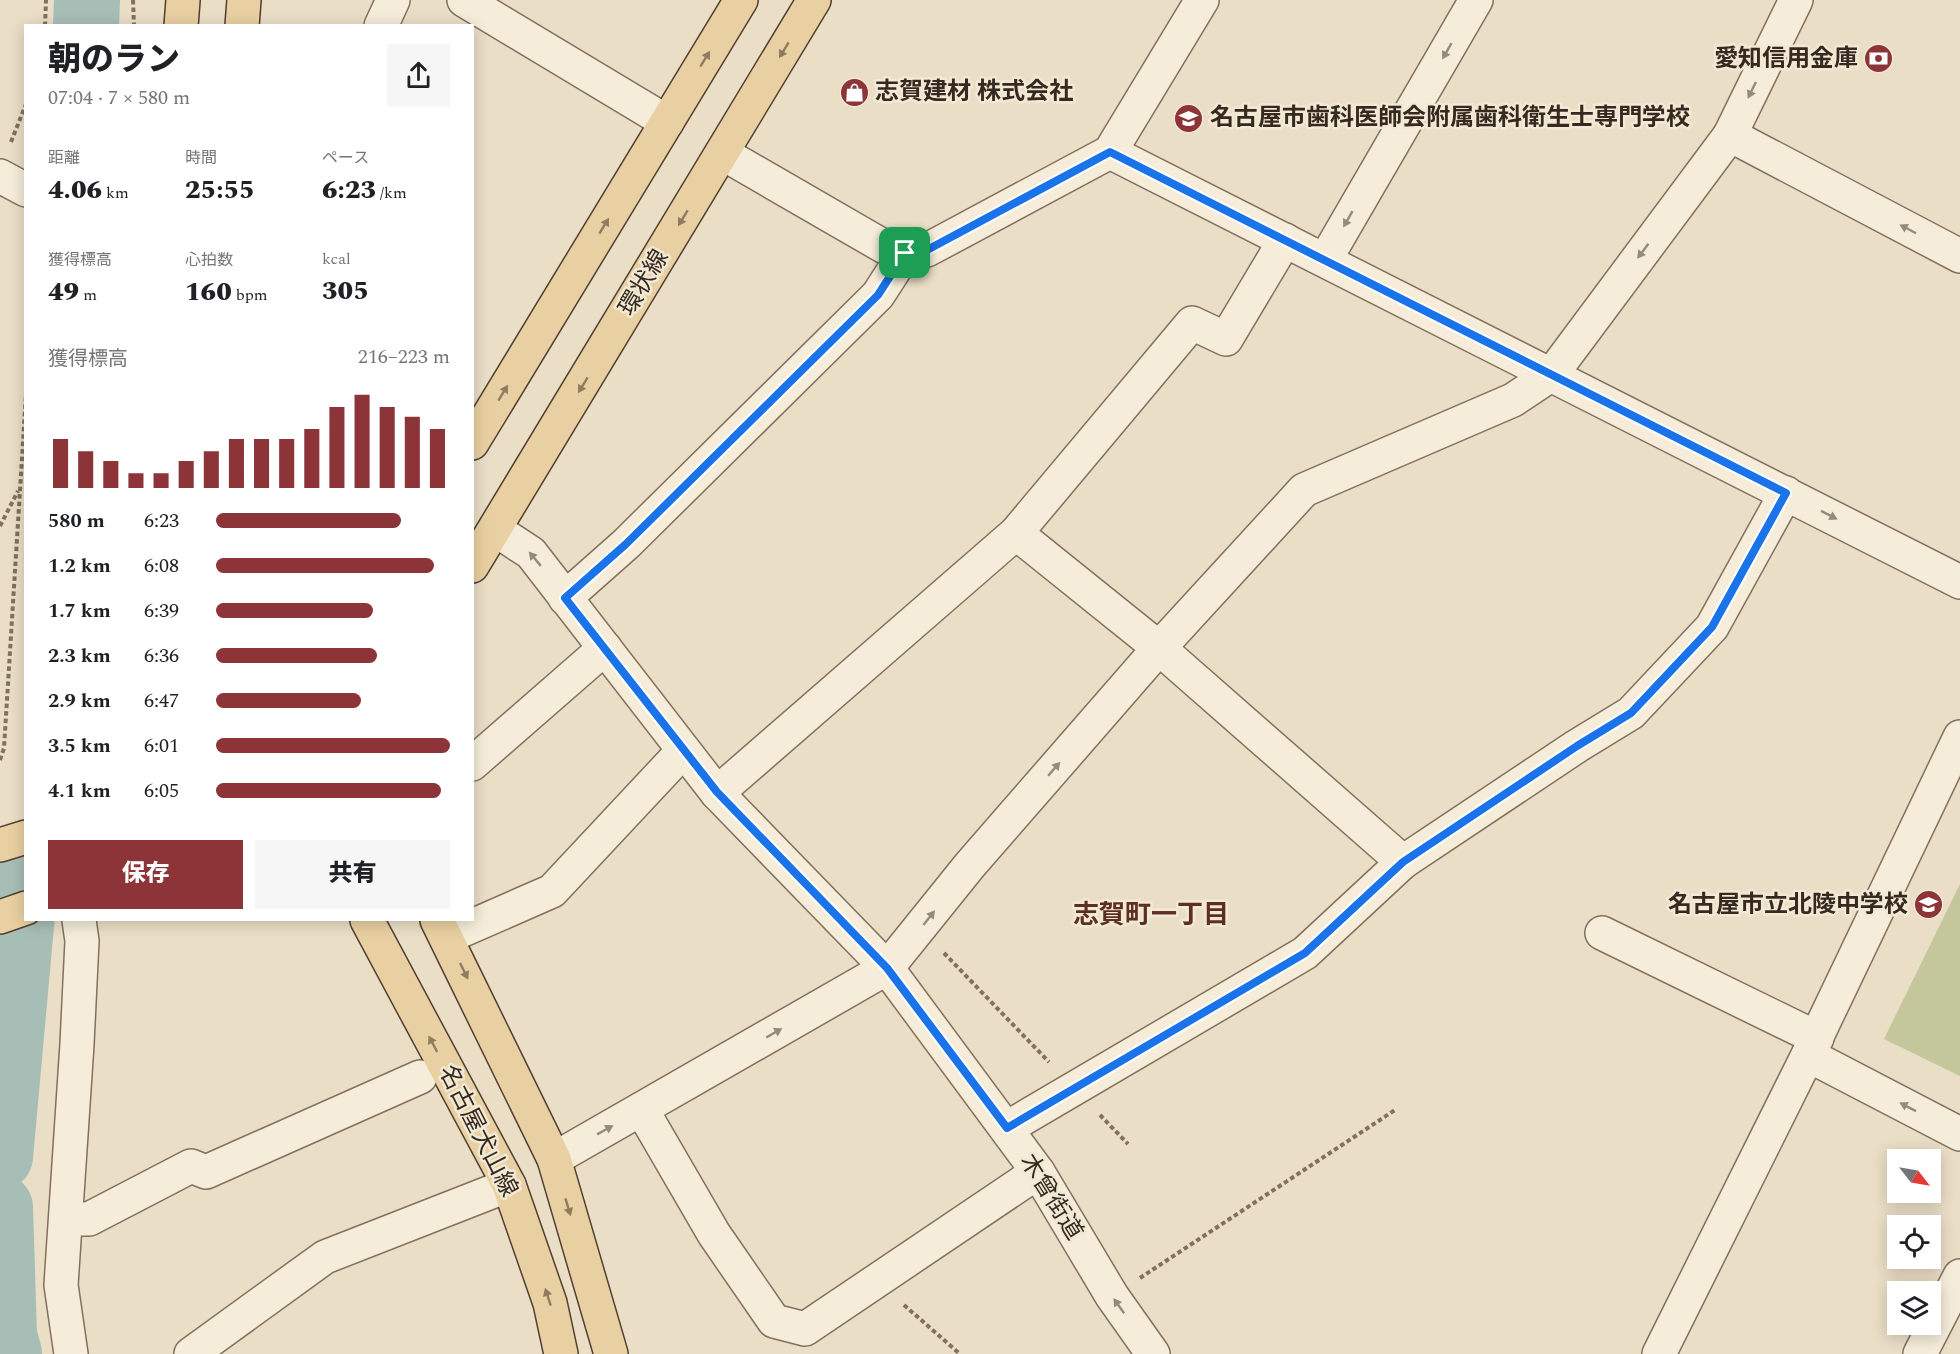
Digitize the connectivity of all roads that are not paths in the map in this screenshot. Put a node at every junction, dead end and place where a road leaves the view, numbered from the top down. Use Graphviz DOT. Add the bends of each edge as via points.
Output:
graph roads {
  1 [pos="183,0"];
  2 [pos="244,0"];
  3 [pos="393,0"];
  4 [pos="464,0"];
  5 [pos="741,0"];
  6 [pos="814,0"];
  7 [pos="1202,0"];
  8 [pos="1476,0"];
  9 [pos="1796,0"];
  10 [pos="181,24"];
  11 [pos="242,24"];
  12 [pos="382,24"];
  13 [pos="667,122"];
  14 [pos="1730,135"];
  15 [pos="1110,152"];
  16 [pos="722,153"];
  17 [pos="1285,240"];
  18 [pos="905,253"];
  19 [pos="1960,256"];
  20 [pos="1324,260"];
  21 [pos="1552,374"];
  22 [pos="474,440"];
  23 [pos="1786,493"];
  24 [pos="496,530"];
  25 [pos="1016,533"];
  26 [pos="474,563"];
  27 [pos="1960,582"];
  28 [pos="565,598"];
  29 [pos="605,648"];
  30 [pos="1159,648"];
  31 [pos="1960,737"];
  32 [pos="683,751"];
  33 [pos="474,762"];
  34 [pos="717,792"];
  35 [pos="24,838"];
  36 [pos="0,845"];
  37 [pos="1403,862"];
  38 [pos="24,909"];
  39 [pos="0,917"];
  40 [pos="474,917"];
  41 [pos="80,921"];
  42 [pos="368,921"];
  43 [pos="463,921"];
  44 [pos="442,928"];
  45 [pos="1602,933"];
  46 [pos="887,968"];
  47 [pos="1813,1047"];
  48 [pos="420,1077"];
  49 [pos="642,1110"];
  50 [pos="1007,1128"];
  51 [pos="1960,1134"];
  52 [pos="554,1159"];
  53 [pos="1038,1172"];
  54 [pos="509,1185"];
  55 [pos="67,1219"];
  56 [pos="1960,1276"];
  57 [pos="204,1350"];
  58 [pos="71,1354"];
  59 [pos="561,1354"];
  60 [pos="611,1354"];
  61 [pos="1153,1354"];
  62 [pos="1659,1354"];
  63 [pos="1920,1354"];
  1 -- 10 [label="main road"];
  2 -- 11 [label="main road"];
  3 -- 12 [label="street"];
  4 -- 13 [label="street"];
  13 -- 5 [label="main road, one-way"];
  6 -- 16 [label="main road, 環状線, one-way"];
  7 -- 15 [label="street"];
  8 -- 20 [label="street, one-way"];
  9 -- 14 [label="street, one-way"];
  22 -- 13 [label="main road, one-way"];
  19 -- 14 [label="street, one-way"];
  14 -- 21 [label="street, one-way"];
  15 -- 17 [label="street"];
  15 -- 18 [label="street" via="927,250"];
  16 -- 18 [label="street" via="883,246"];
  16 -- 24 [label="main road, 環状線, one-way"];
  17 -- 20 [label="street"];
  17 -- 25 [label="street" via="1226,339 1192,323"];
  18 -- 28 [label="street" via="878,295 626,544"];
  20 -- 21 [label="street"];
  21 -- 23 [label="street"];
  21 -- 30 [label="street" via="1513,400 1304,490"];
  23 -- 27 [label="street, one-way"];
  23 -- 37 [label="street" via="1712,627 1631,713"];
  24 -- 26 [label="main road, 環状線"];
  28 -- 24 [label="street, 木曾街道, one-way" via="531,553"];
  25 -- 30 [label="street"];
  25 -- 34 [label="street"];
  28 -- 29 [label="street, 木曾街道"];
  29 -- 32 [label="street, 木曾街道"];
  29 -- 33 [label="street"];
  30 -- 37 [label="street"];
  46 -- 30 [label="street, one-way" via="970,865"];
  31 -- 47 [label="street"];
  32 -- 34 [label="street, 木曾街道"];
  32 -- 40 [label="street" via="552,891"];
  34 -- 46 [label="street, 木曾街道"];
  35 -- 36 [label="main road"];
  37 -- 50 [label="street" via="1305,953"];
  38 -- 39 [label="main road"];
  41 -- 55 [label="street"];
  54 -- 42 [label="main road, 名古屋犬山線, one-way"];
  43 -- 44 [label="street"];
  44 -- 52 [label="main road, one-way"];
  45 -- 47 [label="street"];
  49 -- 46 [label="street, one-way"];
  46 -- 50 [label="street, 木曾街道"];
  51 -- 47 [label="street, one-way"];
  47 -- 62 [label="street"];
  48 -- 55 [label="street" via="206,1172 190,1166 88,1219"];
  52 -- 49 [label="street, one-way"];
  49 -- 53 [label="street" via="714,1234 774,1321 805,1329"];
  50 -- 53 [label="street, 木曾街道"];
  52 -- 60 [label="main road, one-way"];
  61 -- 53 [label="street, 木曾街道, one-way" via="1112,1296"];
  54 -- 57 [label="street" via="325,1257"];
  59 -- 54 [label="main road, 名古屋犬山線, one-way" via="550,1303"];
  55 -- 58 [label="street" via="61,1285"];
  56 -- 63 [label="street"];
}
